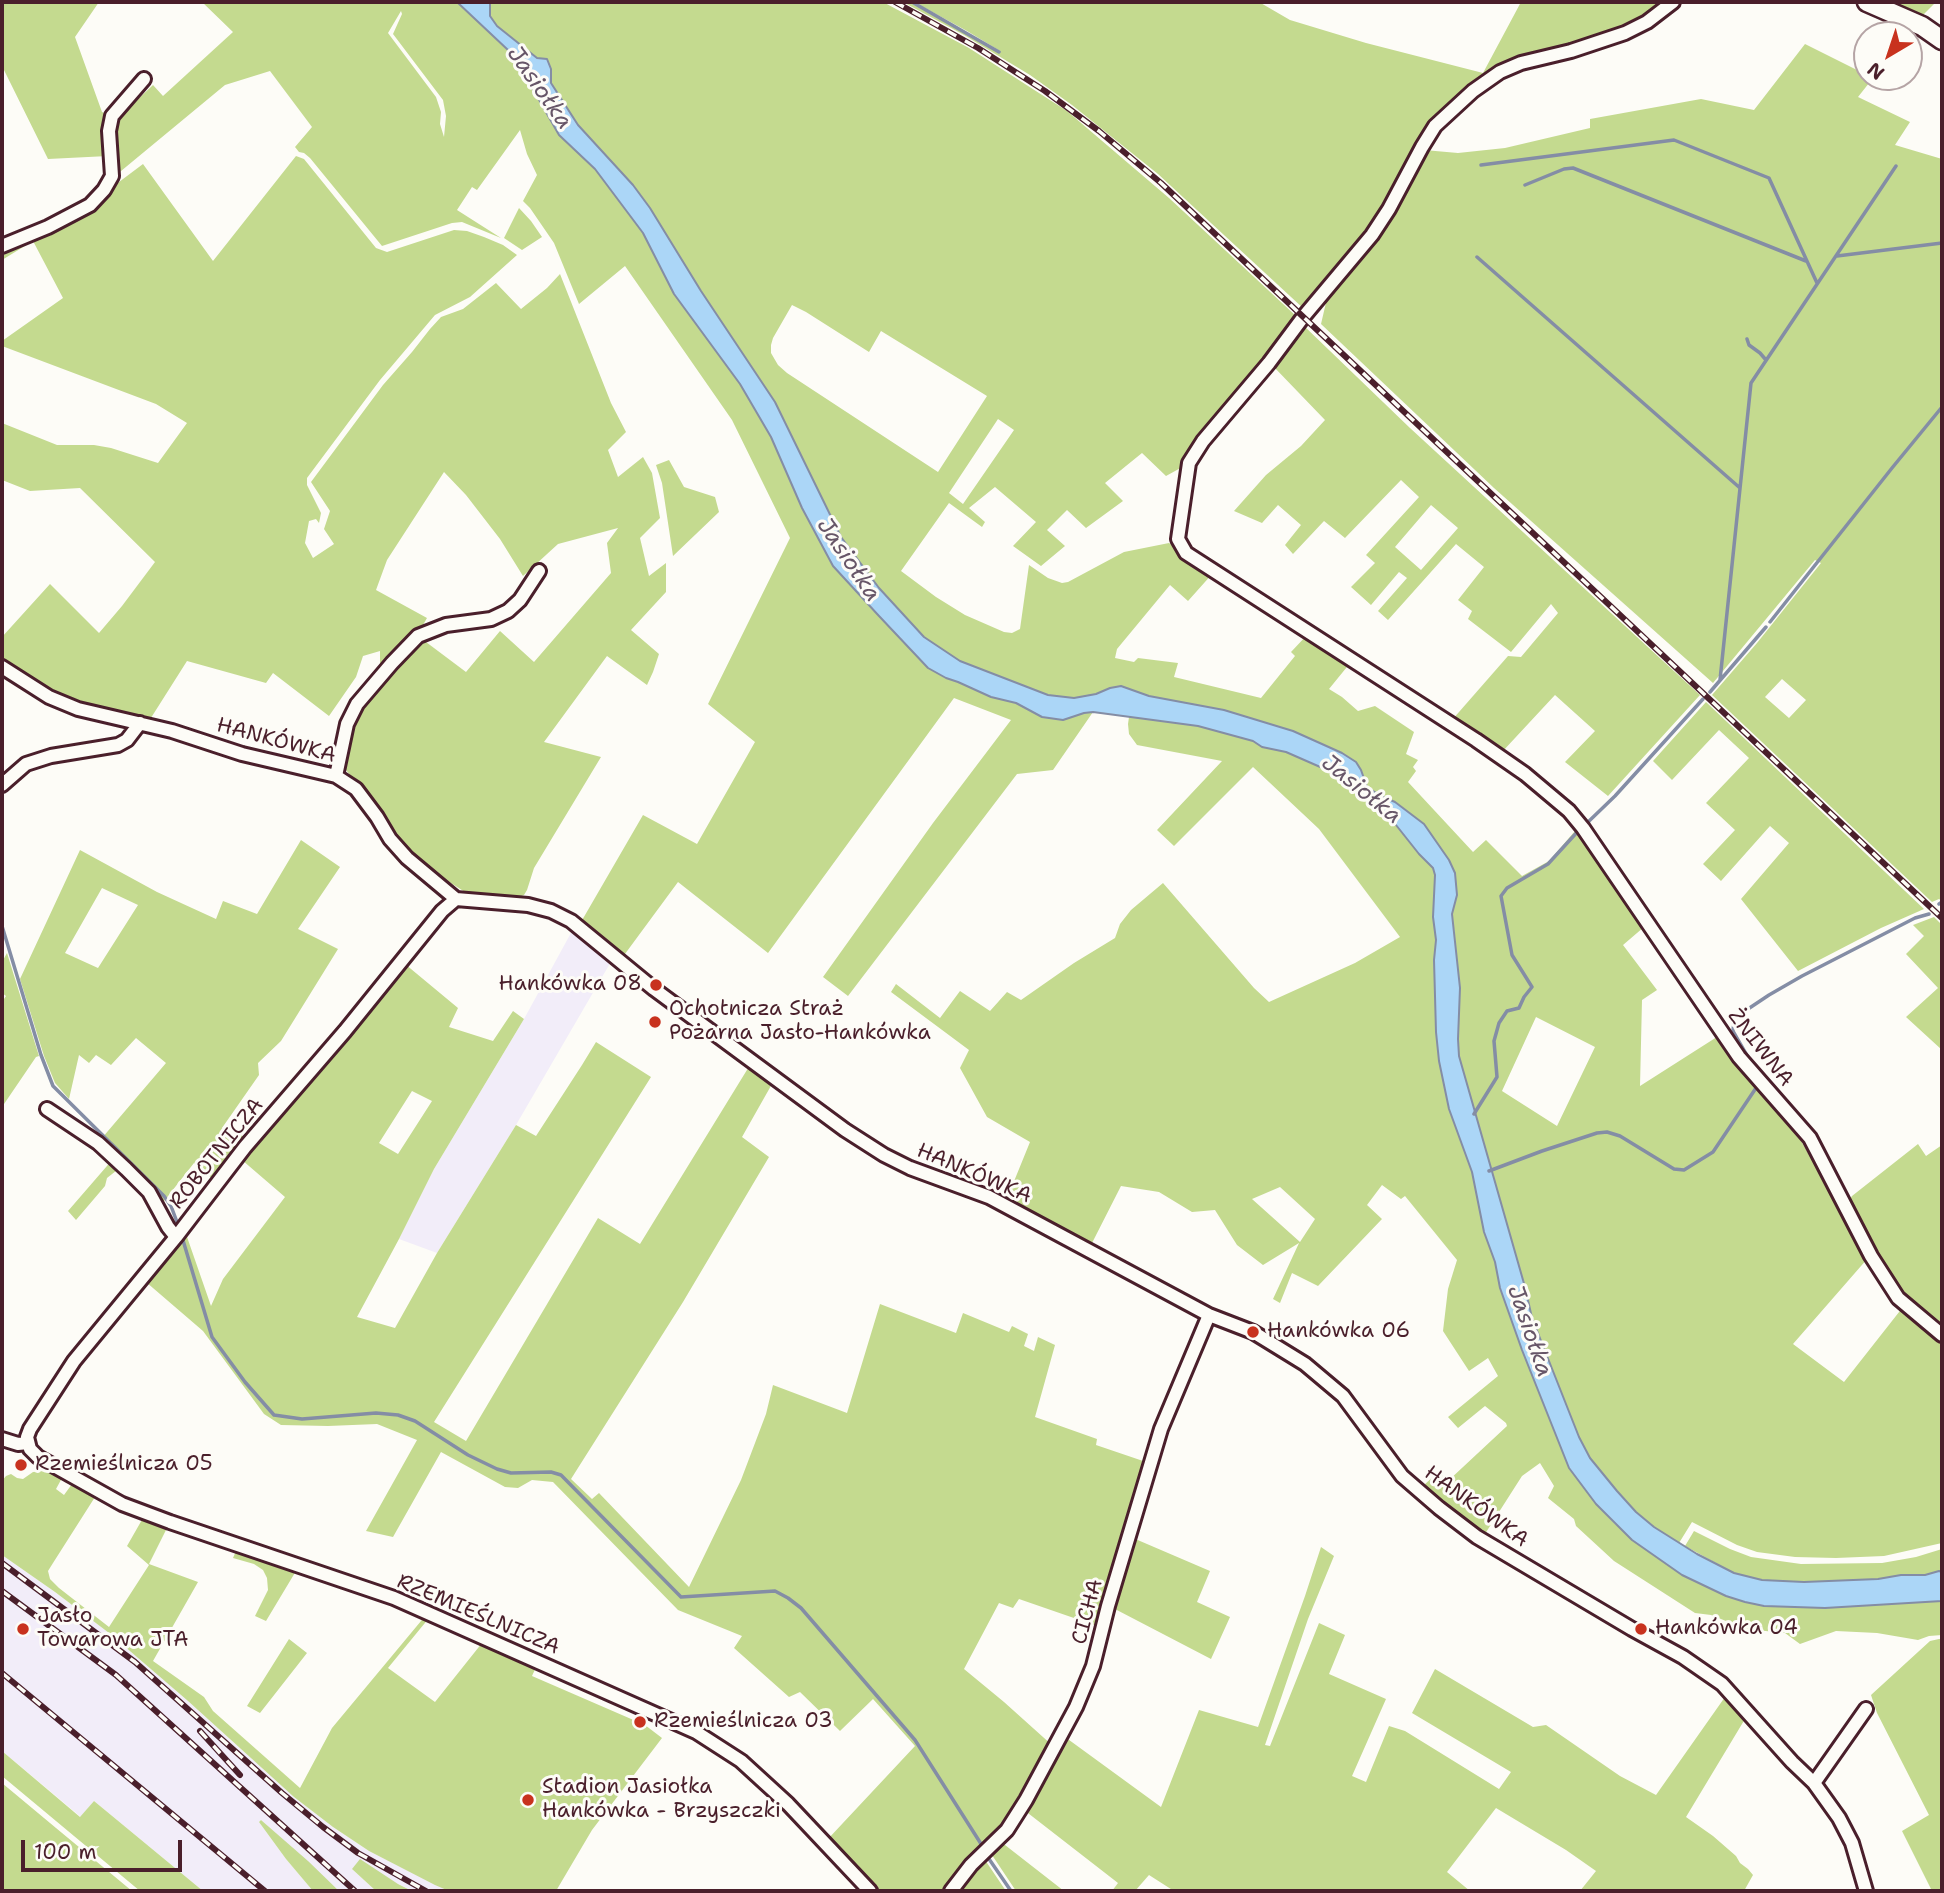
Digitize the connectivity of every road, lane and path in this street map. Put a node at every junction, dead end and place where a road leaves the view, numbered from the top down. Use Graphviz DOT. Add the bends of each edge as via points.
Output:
graph roads {
  1 [pos="1673,2"];
  2 [pos="1867,2"];
  3 [pos="1942,40"];
  4 [pos="144,79"];
  5 [pos="2,246"];
  6 [pos="540,571"];
  7 [pos="2,667"];
  8 [pos="140,723"];
  9 [pos="335,776"];
  10 [pos="2,785"];
  11 [pos="456,899"];
  12 [pos="47,1109"];
  13 [pos="176,1237"];
  14 [pos="1209,1315"];
  15 [pos="1942,1335"];
  16 [pos="2,1438"];
  17 [pos="28,1444"];
  18 [pos="1866,1709"];
  19 [pos="1814,1783"];
  20 [pos="870,1891"];
  21 [pos="951,1891"];
  22 [pos="1866,1891"];
  1 -- 15 [label="street, ŻNIWNA" via="1625,33 1500,72 1435,126 1372,235 1189,463 1177,535 1186,553 1476,740 1569,811 1738,1058 1810,1138 1898,1298"];
  2 -- 3 [label="street"];
  4 -- 5 [label="street" via="112,116 112,176 104,190 90,205"];
  6 -- 9 [label="street" via="508,611 418,636 357,704"];
  7 -- 8 [label="street, HANKÓWKA" via="49,697 78,709"];
  8 -- 9 [label="street, HANKÓWKA"];
  8 -- 10 [label="street" via="118,745 26,764"];
  9 -- 11 [label="street, HANKÓWKA" via="355,789 407,858"];
  11 -- 13 [label="street, ROBOTNICZA" via="245,1147"];
  11 -- 14 [label="street, HANKÓWKA" via="528,905 571,921 665,997 884,1155 989,1197"];
  12 -- 13 [label="street" via="98,1143 126,1169 149,1192"];
  13 -- 17 [label="street, ROBOTNICZA" via="75,1360 30,1429"];
  14 -- 19 [label="street, HANKÓWKA" via="1253,1332 1323,1377 1343,1396 1402,1476 1477,1537 1722,1684"];
  14 -- 21 [label="street, CICHA" via="1161,1429 1093,1666 1076,1707 1007,1830"];
  16 -- 17 [label="street, RZEMIEŚLNICZA"];
  17 -- 20 [label="street, RZEMIEŚLNICZA" via="38,1457 122,1504 394,1598 696,1732 741,1761"];
  18 -- 19 [label="street"];
  19 -- 22 [label="street, HANKÓWKA" via="1852,1843"];
}
